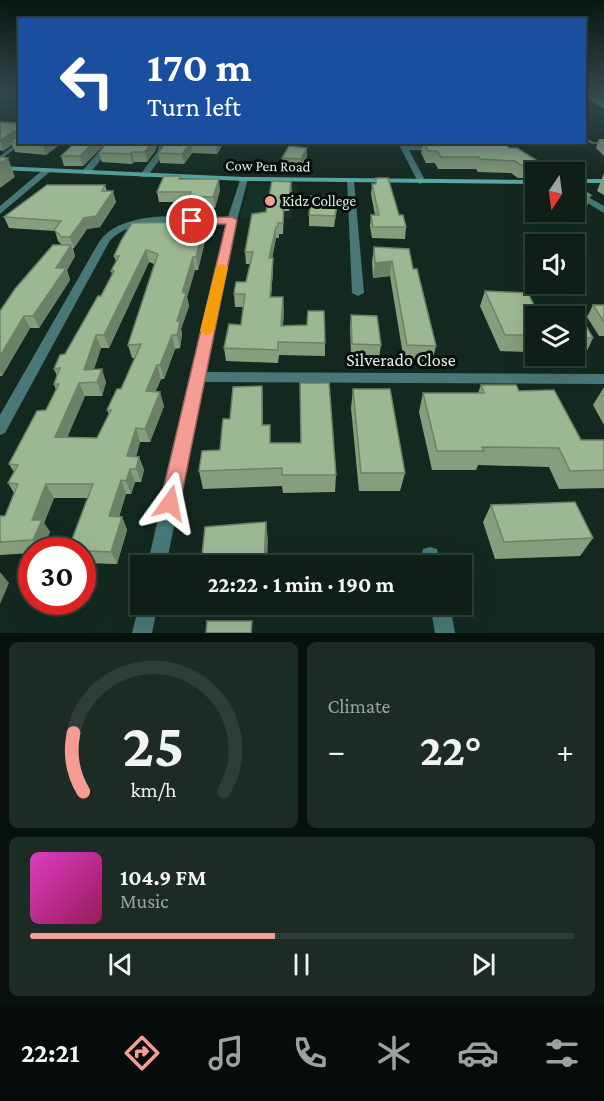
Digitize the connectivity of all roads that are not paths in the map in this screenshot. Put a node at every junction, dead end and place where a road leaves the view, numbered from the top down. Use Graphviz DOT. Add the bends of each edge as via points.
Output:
graph roads {
  1 [pos="586,140"];
  2 [pos="604,143"];
  3 [pos="19,144"];
  4 [pos="163,144"];
  5 [pos="451,144"];
  6 [pos="403,145"];
  7 [pos="105,150"];
  8 [pos="0,158"];
  9 [pos="0,168"];
  10 [pos="48,170"];
  11 [pos="86,172"];
  12 [pos="144,175"];
  13 [pos="244,179"];
  14 [pos="350,181"];
  15 [pos="604,181"];
  16 [pos="422,182"];
  17 [pos="525,182"];
  18 [pos="585,182"];
  19 [pos="585,198"];
  20 [pos="604,210"];
  21 [pos="0,211"];
  22 [pos="232,220"];
  23 [pos="358,293"];
  24 [pos="197,377"];
  25 [pos="604,378"];
  26 [pos="0,429"];
  27 [pos="158,555"];
  28 [pos="146,615"];
  29 [pos="442,615"];
  30 [pos="142,633"];
  31 [pos="445,633"];
  1 -- 2 [label="lane"];
  3 -- 8 [label="lane"];
  4 -- 12 [label="street"];
  5 -- 6 [label="street" via="449,148"];
  6 -- 16 [label="street"];
  7 -- 11 [label="street"];
  9 -- 10 [label="main road, Cow Pen Road"];
  10 -- 11 [label="main road, Cow Pen Road"];
  10 -- 21 [label="street"];
  11 -- 12 [label="main road, Cow Pen Road"];
  12 -- 13 [label="main road, Cow Pen Road"];
  13 -- 14 [label="main road, Cow Pen Road"];
  13 -- 22 [label="street"];
  14 -- 16 [label="main road, Cow Pen Road"];
  14 -- 23 [label="street"];
  15 -- 18 [label="main road"];
  16 -- 17 [label="main road, Cow Pen Road"];
  19 -- 20 [label="street"];
  22 -- 24 [label="street"];
  22 -- 26 [label="street" via="139,223 112,232"];
  24 -- 25 [label="street, Silverado Close"];
  24 -- 27 [label="street"];
  28 -- 30 [label="street"];
  29 -- 31 [label="street"];
}
